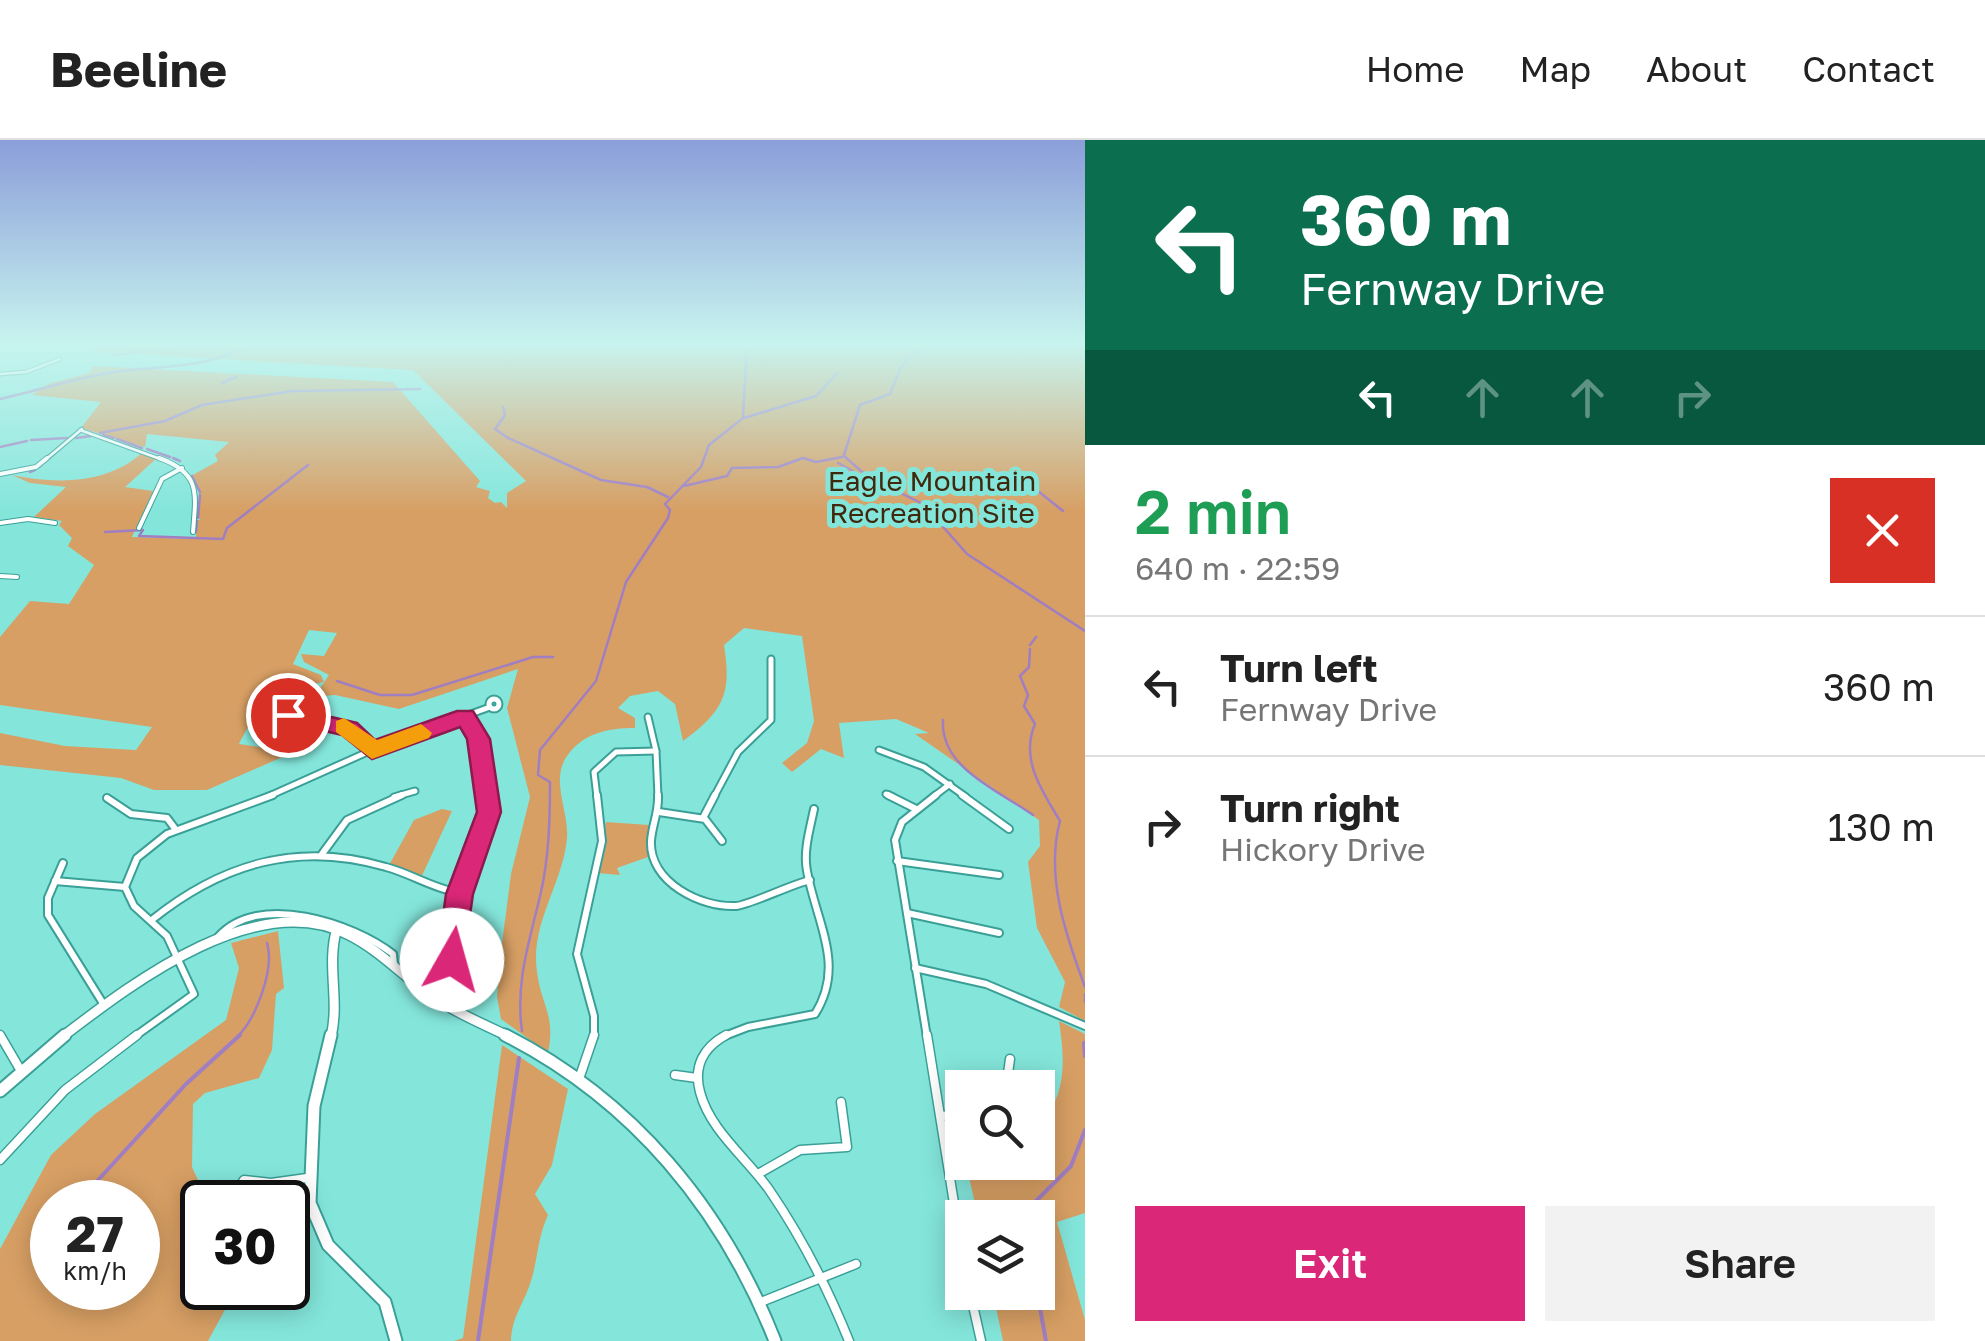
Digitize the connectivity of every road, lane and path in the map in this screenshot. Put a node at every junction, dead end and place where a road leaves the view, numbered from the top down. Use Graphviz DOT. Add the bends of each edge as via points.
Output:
graph roads {
  1 [pos="182,468"];
  2 [pos="0,474"];
  3 [pos="0,523"];
  4 [pos="55,523"];
  5 [pos="139,528"];
  6 [pos="192,532"];
  7 [pos="0,576"];
  8 [pos="17,578"];
  9 [pos="771,659"];
  10 [pos="490,707"];
  11 [pos="465,716"];
  12 [pos="648,717"];
  13 [pos="289,718"];
  14 [pos="372,750"];
  15 [pos="879,750"];
  16 [pos="656,751"];
  17 [pos="950,784"];
  18 [pos="415,792"];
  19 [pos="886,794"];
  20 [pos="107,798"];
  21 [pos="814,808"];
  22 [pos="916,809"];
  23 [pos="659,812"];
  24 [pos="704,818"];
  25 [pos="1010,829"];
  26 [pos="176,830"];
  27 [pos="722,841"];
  28 [pos="322,854"];
  29 [pos="897,862"];
  30 [pos="63,863"];
  31 [pos="1000,876"];
  32 [pos="810,880"];
  33 [pos="55,882"];
  34 [pos="124,887"];
  35 [pos="460,894"];
  36 [pos="907,913"];
  37 [pos="152,919"];
  38 [pos="337,928"];
  39 [pos="1000,933"];
  40 [pos="217,938"];
  41 [pos="180,960"];
  42 [pos="394,964"];
  43 [pos="915,968"];
  44 [pos="429,994"];
  45 [pos="105,1006"];
  46 [pos="1085,1026"];
  47 [pos="0,1035"];
  48 [pos="1010,1058"];
  49 [pos="1008,1070"];
  50 [pos="21,1071"];
  51 [pos="675,1074"];
  52 [pos="697,1078"];
  53 [pos="578,1080"];
  54 [pos="0,1091"];
  55 [pos="841,1102"];
  56 [pos="940,1116"];
  57 [pos="945,1116"];
  58 [pos="0,1160"];
  59 [pos="758,1174"];
  60 [pos="309,1178"];
  61 [pos="289,1180"];
  62 [pos="954,1200"];
  63 [pos="856,1264"];
  64 [pos="819,1280"];
  65 [pos="762,1302"];
  66 [pos="974,1310"];
  67 [pos="396,1341"];
  68 [pos="775,1341"];
  69 [pos="849,1341"];
  70 [pos="980,1341"];
  1 -- 2 [label="street" via="82,429 36,468"];
  1 -- 5 [label="street" via="162,480"];
  1 -- 6 [label="street" via="196,489"];
  3 -- 4 [label="street"];
  7 -- 8 [label="street"];
  9 -- 24 [label="street" via="772,720 738,752"];
  10 -- 11 [label="street"];
  11 -- 14 [label="street"];
  11 -- 35 [label="street" via="478,739 489,812"];
  12 -- 16 [label="street"];
  13 -- 14 [label="street" via="342,726"];
  14 -- 26 [label="street" via="240,810"];
  15 -- 17 [label="street"];
  16 -- 23 [label="street"];
  16 -- 53 [label="street" via="616,752 594,772 602,841 576,954 594,1016 594,1044"];
  17 -- 22 [label="street"];
  17 -- 25 [label="street"];
  18 -- 28 [label="street" via="340,824"];
  19 -- 22 [label="street"];
  20 -- 26 [label="street" via="130,814 167,818"];
  21 -- 32 [label="street" via="806,848"];
  22 -- 29 [label="street" via="895,840"];
  23 -- 24 [label="street"];
  23 -- 32 [label="street" via="651,844 658,868 702,902 739,906"];
  24 -- 27 [label="street"];
  26 -- 34 [label="street" via="144,851"];
  28 -- 35 [label="street"];
  28 -- 37 [label="street" via="260,861 208,877"];
  29 -- 31 [label="street"];
  29 -- 36 [label="street"];
  30 -- 33 [label="street"];
  32 -- 52 [label="street" via="830,970 823,1005 816,1014 727,1034 700,1060"];
  33 -- 34 [label="street"];
  33 -- 45 [label="street" via="48,917"];
  34 -- 37 [label="street"];
  35 -- 44 [label="street" via="453,954"];
  36 -- 39 [label="street"];
  36 -- 43 [label="street"];
  37 -- 41 [label="street"];
  38 -- 40 [label="street" via="275,922"];
  38 -- 42 [label="street"];
  38 -- 60 [label="street" via="330,957 337,1012 314,1101"];
  40 -- 41 [label="street"];
  40 -- 42 [label="street" via="224,929 260,918 318,916 372,937 393,954"];
  41 -- 45 [label="street"];
  41 -- 58 [label="street" via="194,994 78,1080"];
  42 -- 44 [label="street"];
  43 -- 46 [label="street" via="986,984"];
  43 -- 56 [label="street"];
  44 -- 53 [label="street"];
  45 -- 50 [label="street"];
  47 -- 50 [label="street"];
  48 -- 49 [label="street"];
  50 -- 54 [label="street"];
  51 -- 52 [label="street"];
  52 -- 59 [label="street" via="709,1115"];
  53 -- 65 [label="street" via="680,1168"];
  55 -- 59 [label="street" via="847,1147 795,1149"];
  56 -- 57 [label="street"];
  56 -- 62 [label="street"];
  59 -- 64 [label="street"];
  60 -- 61 [label="street"];
  60 -- 67 [label="street" via="321,1234 379,1292"];
  63 -- 64 [label="street"];
  64 -- 65 [label="street"];
  64 -- 69 [label="street"];
  65 -- 68 [label="street"];
  66 -- 70 [label="street"];
}
